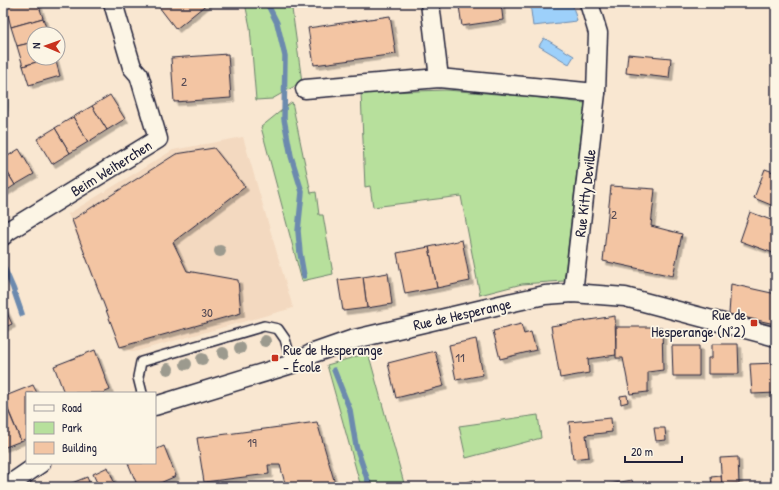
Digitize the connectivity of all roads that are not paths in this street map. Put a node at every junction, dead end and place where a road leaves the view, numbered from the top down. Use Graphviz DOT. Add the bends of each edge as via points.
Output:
graph roads {
  1 [pos="113,3"];
  2 [pos="430,3"];
  3 [pos="589,3"];
  4 [pos="439,78"];
  5 [pos="305,89"];
  6 [pos="596,93"];
  7 [pos="3,236"];
  8 [pos="573,293"];
  9 [pos="776,337"];
  10 [pos="292,364"];
  11 [pos="142,392"];
  12 [pos="156,406"];
  13 [pos="40,464"];
  14 [pos="6,487"];
  1 -- 7 [label="street, Beim Weiherchen" via="132,67 139,75 158,139"];
  2 -- 4 [label="street"];
  3 -- 6 [label="street, Rue Kitty Deville" via="598,33"];
  4 -- 5 [label="street"];
  4 -- 6 [label="street"];
  6 -- 8 [label="street, Rue Kitty Deville"];
  8 -- 9 [label="street, Rue de Hesperange" via="625,297"];
  8 -- 10 [label="street, Rue de Hesperange" via="545,295 351,340 311,354"];
  10 -- 11 [label="lane" via="285,339 278,329 264,326 141,362 138,377"];
  10 -- 12 [label="street, Rue de Hesperange"];
  13 -- 14 [label="street"];
}
